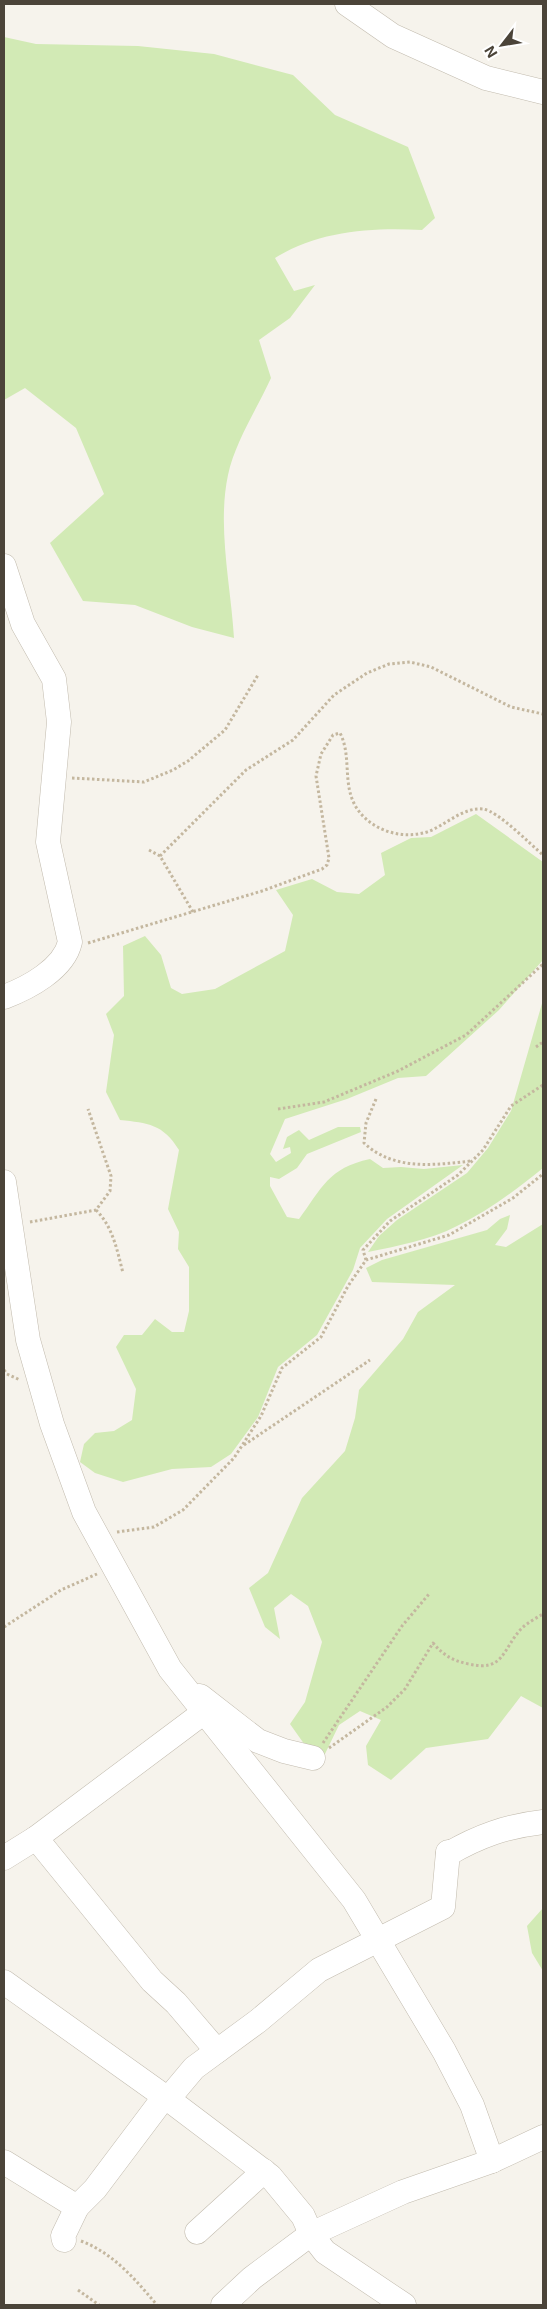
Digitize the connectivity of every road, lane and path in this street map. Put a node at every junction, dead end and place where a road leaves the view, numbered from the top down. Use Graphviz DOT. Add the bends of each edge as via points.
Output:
graph roads {
  1 [pos="347,4"];
  2 [pos="543,92"];
  3 [pos="4,566"];
  4 [pos="258,675"];
  5 [pos="543,714"];
  6 [pos="54,778"];
  7 [pos="149,850"];
  8 [pos="543,855"];
  9 [pos="160,856"];
  10 [pos="193,912"];
  11 [pos="70,944"];
  12 [pos="543,964"];
  13 [pos="4,997"];
  14 [pos="543,1042"];
  15 [pos="536,1047"];
  16 [pos="543,1085"];
  17 [pos="376,1099"];
  18 [pos="88,1109"];
  19 [pos="278,1109"];
  20 [pos="471,1161"];
  21 [pos="543,1174"];
  22 [pos="4,1182"];
  23 [pos="96,1210"];
  24 [pos="7,1224"];
  25 [pos="366,1260"];
  26 [pos="123,1273"];
  27 [pos="370,1360"];
  28 [pos="242,1446"];
  29 [pos="97,1536"];
  30 [pos="100,1573"];
  31 [pos="429,1594"];
  32 [pos="543,1614"];
  33 [pos="4,1628"];
  34 [pos="180,1682"];
  35 [pos="203,1713"];
  36 [pos="313,1758"];
  37 [pos="543,1822"];
  38 [pos="36,1838"];
  39 [pos="4,1858"];
  40 [pos="380,1941"];
  41 [pos="4,1982"];
  42 [pos="217,2051"];
  43 [pos="167,2097"];
  44 [pos="543,2137"];
  45 [pos="492,2161"];
  46 [pos="4,2162"];
  47 [pos="264,2171"];
  48 [pos="77,2207"];
  49 [pos="197,2232"];
  50 [pos="311,2234"];
  51 [pos="64,2240"];
  52 [pos="78,2290"];
  53 [pos="397,2303"];
  54 [pos="99,2305"];
  55 [pos="157,2305"];
  56 [pos="223,2305"];
  1 -- 2 [label="street" via="393,36 486,78"];
  3 -- 6 [label="street" via="23,624 54,679 59,722"];
  4 -- 6 [label="path" via="225,730 173,770 144,782"];
  5 -- 9 [label="path" via="511,707 431,668 410,662 389,664 366,674 334,695 293,740 246,770"];
  6 -- 11 [label="street" via="48,842"];
  7 -- 9 [label="path"];
  8 -- 10 [label="path" via="484,809 471,810 426,832 407,834 376,828 356,807 348,787 344,741 340,733 332,735 321,754 316,776 329,858 327,865 262,891"];
  9 -- 10 [label="path"];
  10 -- 11 [label="path" via="84,944"];
  11 -- 13 [label="street" via="55,966 20,991"];
  12 -- 19 [label="path" via="466,1036 398,1071 324,1102"];
  14 -- 15 [label="path"];
  16 -- 20 [label="path" via="511,1106 483,1150"];
  17 -- 20 [label="path" via="366,1124 364,1143 372,1151 397,1162 422,1166"];
  18 -- 23 [label="path" via="111,1176 110,1191"];
  20 -- 25 [label="path" via="458,1175 390,1221 363,1250"];
  21 -- 25 [label="path" via="513,1198 449,1235"];
  22 -- 24 [label="street"];
  23 -- 24 [label="path" via="40,1222"];
  23 -- 26 [label="path" via="106,1219 112,1233"];
  24 -- 29 [label="street" via="30,1349 52,1424 84,1512"];
  25 -- 28 [label="path" via="321,1337 282,1368 261,1416"];
  27 -- 28 [label="path"];
  28 -- 29 [label="path" via="183,1510 154,1527"];
  29 -- 34 [label="street" via="132,1603"];
  30 -- 33 [label="path" via="62,1590"];
  31 -- 36 [label="path" via="402,1626"];
  32 -- 36 [label="path" via="523,1627 505,1654 493,1664 480,1667 458,1662 443,1654 433,1643 405,1690"];
  34 -- 35 [label="street"];
  34 -- 36 [label="street" via="258,1741"];
  35 -- 38 [label="street"];
  35 -- 40 [label="street" via="354,1900"];
  37 -- 40 [label="street" via="478,1837 448,1853 443,1908"];
  38 -- 39 [label="street"];
  38 -- 42 [label="street" via="152,1980"];
  40 -- 42 [label="street" via="319,1970"];
  40 -- 45 [label="street" via="472,2105"];
  41 -- 43 [label="street"];
  42 -- 43 [label="street" via="194,2068"];
  43 -- 47 [label="street"];
  43 -- 48 [label="street" via="96,2189"];
  44 -- 45 [label="street"];
  45 -- 50 [label="street" via="403,2192"];
  46 -- 48 [label="street"];
  47 -- 49 [label="street"];
  47 -- 50 [label="street" via="302,2216"];
  48 -- 51 [label="street"];
  50 -- 53 [label="street" via="325,2252"];
  50 -- 56 [label="street" via="252,2278"];
  51 -- 55 [label="path" via="97,2247 121,2266"];
  52 -- 54 [label="path"];
}
